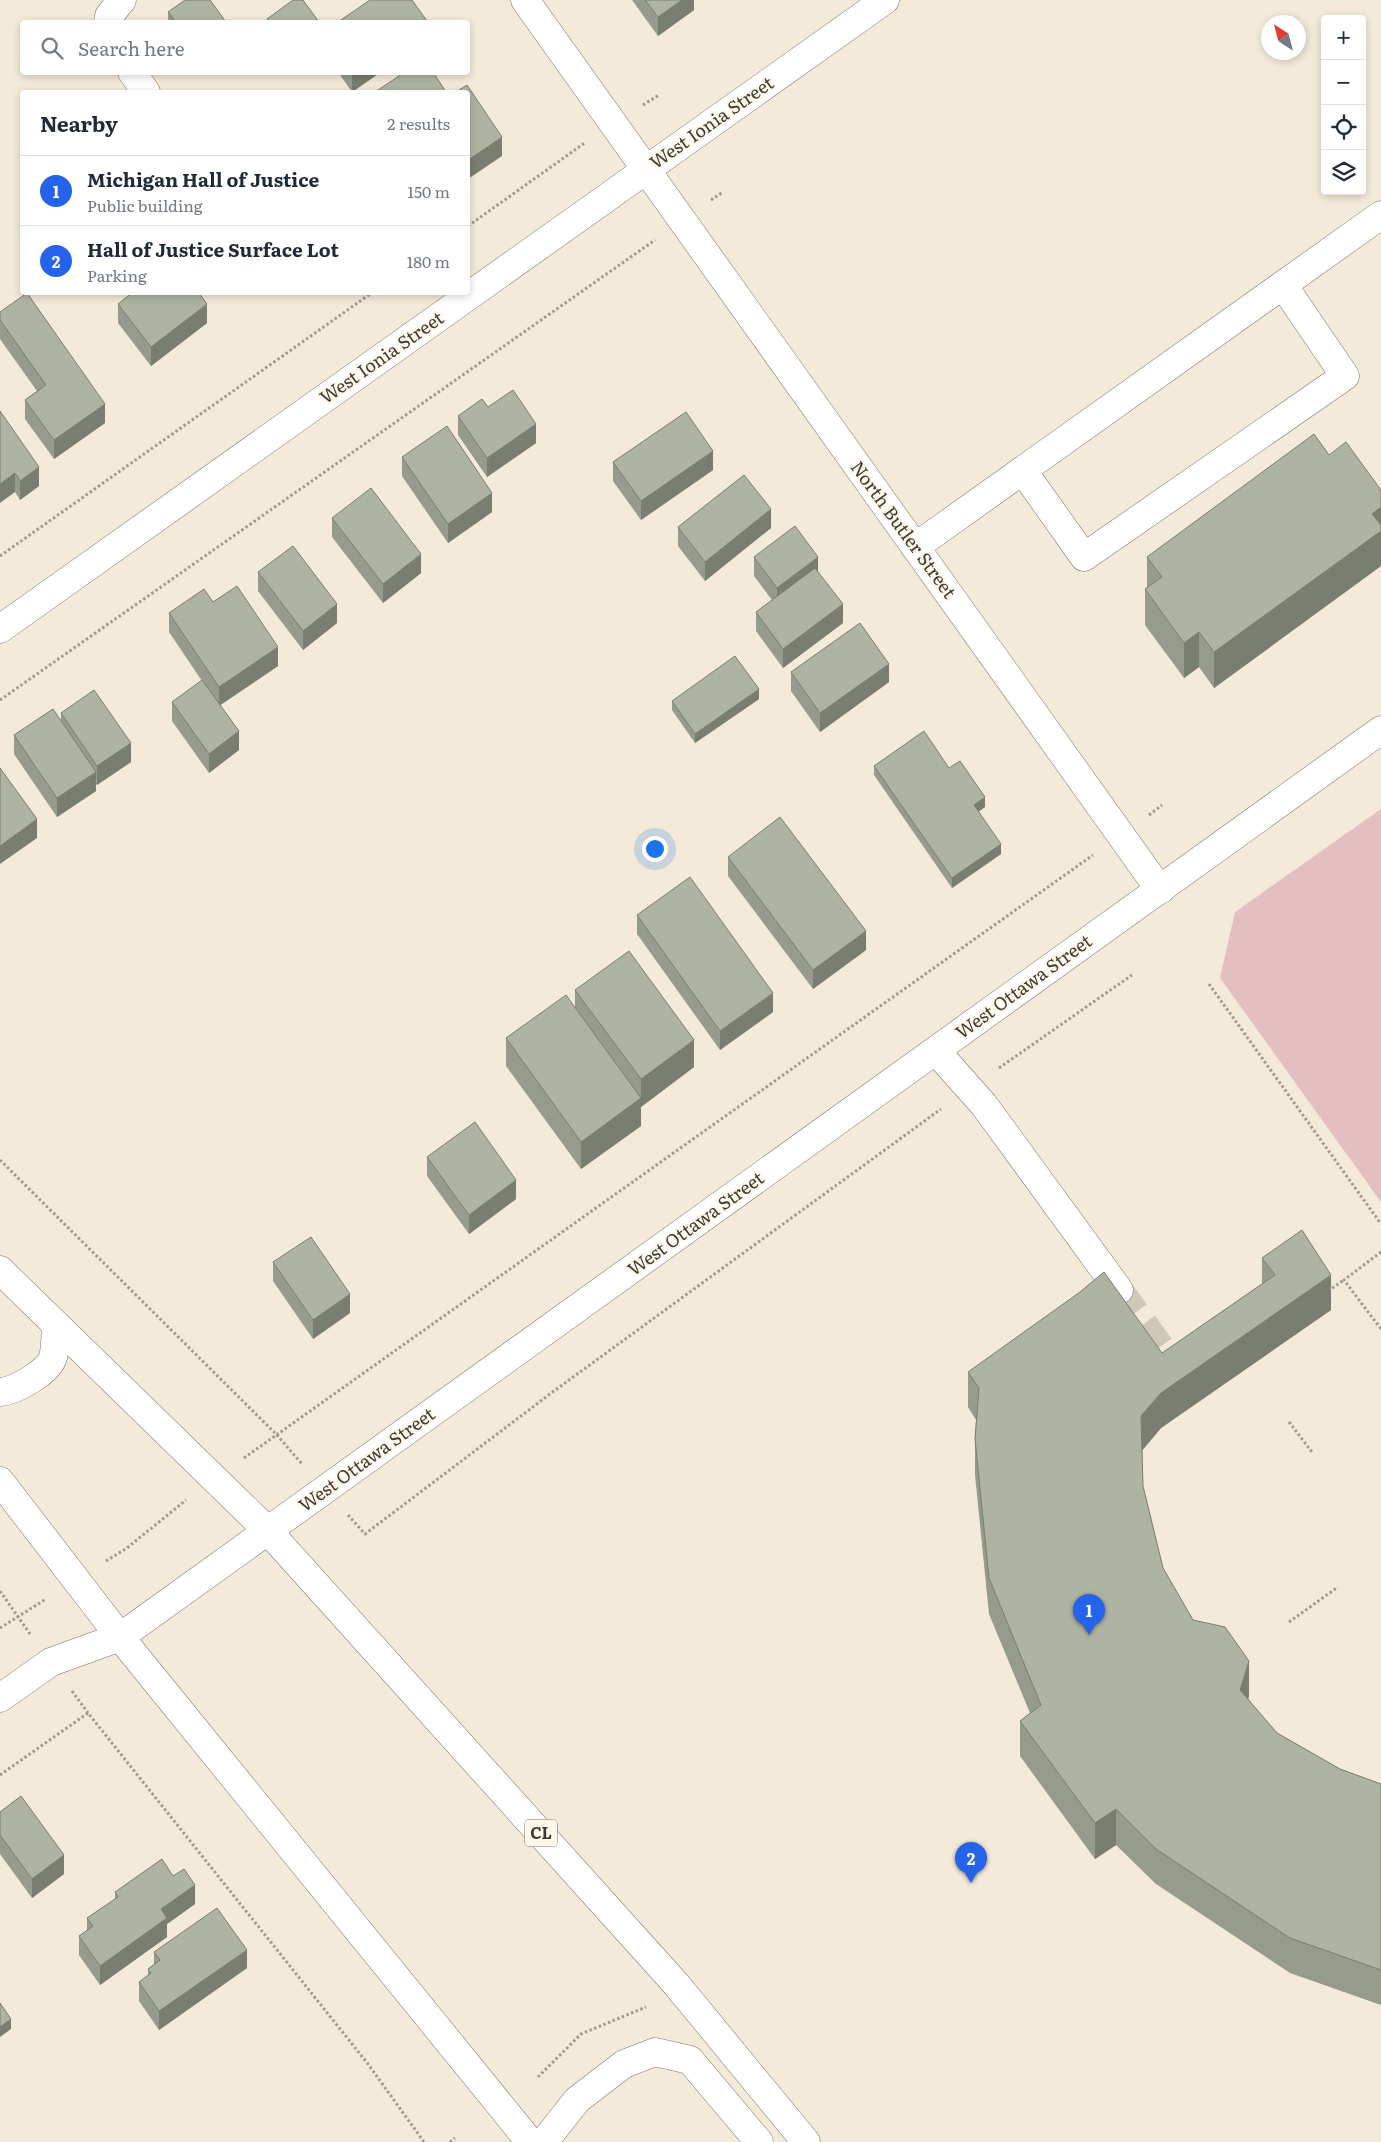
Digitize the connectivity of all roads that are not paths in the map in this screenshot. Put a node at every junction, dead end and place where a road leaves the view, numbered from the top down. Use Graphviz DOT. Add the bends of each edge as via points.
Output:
graph roads {
  1 [pos="122,0"];
  2 [pos="525,0"];
  3 [pos="885,0"];
  4 [pos="108,20"];
  5 [pos="134,75"];
  6 [pos="145,90"];
  7 [pos="646,170"];
  8 [pos="1381,215"];
  9 [pos="1283,285"];
  10 [pos="1023,470"];
  11 [pos="915,548"];
  12 [pos="0,629"];
  13 [pos="1381,730"];
  14 [pos="1160,890"];
  15 [pos="936,1051"];
  16 [pos="0,1270"];
  17 [pos="1119,1290"];
  18 [pos="56,1326"];
  19 [pos="0,1392"];
  20 [pos="0,1481"];
  21 [pos="268,1530"];
  22 [pos="120,1637"];
  23 [pos="0,1698"];
  24 [pos="530,2142"];
  25 [pos="544,2142"];
  26 [pos="759,2142"];
  27 [pos="806,2142"];
  1 -- 4 [label="main road"];
  2 -- 7 [label="main road, North Butler Street"];
  3 -- 7 [label="main road, West Ionia Street"];
  5 -- 6 [label="main road"];
  7 -- 11 [label="main road, North Butler Street"];
  7 -- 12 [label="main road, West Ionia Street"];
  8 -- 9 [label="main road"];
  9 -- 10 [label="main road"];
  9 -- 10 [label="main road" via="1345,376 1084,558"];
  10 -- 11 [label="main road"];
  11 -- 14 [label="main road, North Butler Street"];
  13 -- 14 [label="main road, West Ottawa Street"];
  14 -- 15 [label="main road, West Ottawa Street"];
  15 -- 17 [label="main road" via="984,1104"];
  15 -- 21 [label="main road, West Ottawa Street"];
  16 -- 18 [label="main road"];
  18 -- 19 [label="main road" via="53,1358 31,1381"];
  18 -- 21 [label="main road"];
  20 -- 22 [label="main road"];
  21 -- 22 [label="main road, West Ottawa Street"];
  21 -- 27 [label="main road, CL" via="676,1984"];
  22 -- 23 [label="main road, West Ottawa Street" via="51,1662"];
  22 -- 24 [label="main road"];
  25 -- 26 [label="main road" via="577,2100 624,2064 655,2052 690,2060"];
}
